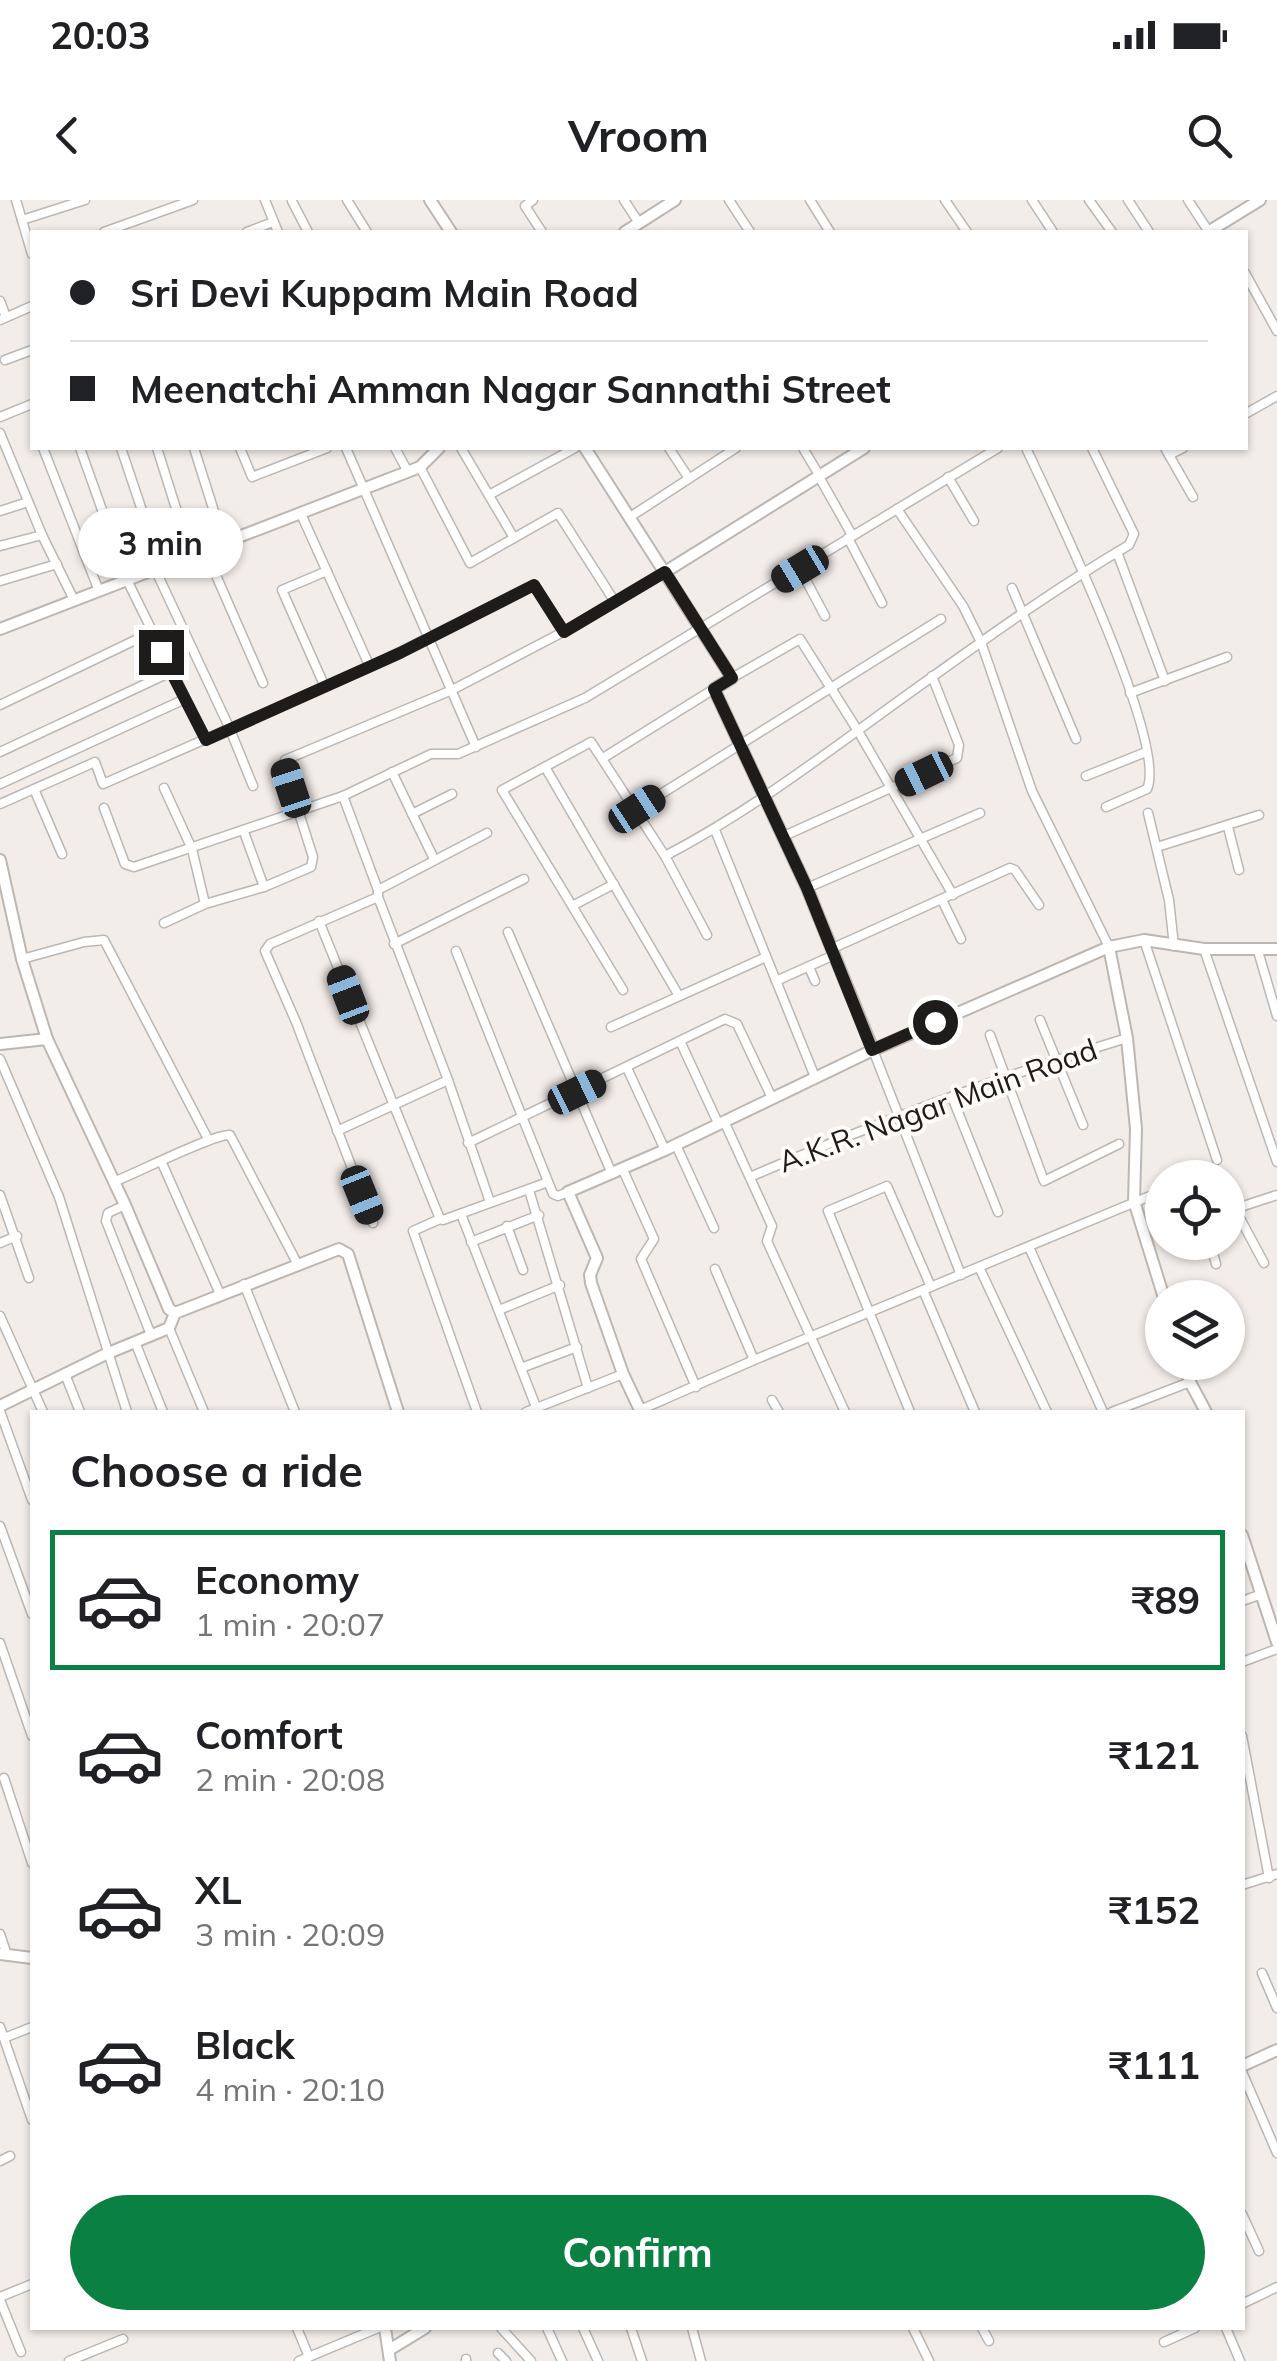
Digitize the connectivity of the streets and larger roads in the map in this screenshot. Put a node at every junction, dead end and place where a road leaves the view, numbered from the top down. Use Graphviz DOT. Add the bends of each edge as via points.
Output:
graph roads {
  1 [pos="16,200"];
  2 [pos="85,200"];
  3 [pos="193,200"];
  4 [pos="265,200"];
  5 [pos="347,200"];
  6 [pos="430,200"];
  7 [pos="624,200"];
  8 [pos="674,200"];
  9 [pos="729,200"];
  10 [pos="810,200"];
  11 [pos="946,200"];
  12 [pos="1032,200"];
  13 [pos="1089,200"];
  14 [pos="1128,200"];
  15 [pos="1188,200"];
  16 [pos="1256,201"];
  17 [pos="292,202"];
  18 [pos="529,203"];
  19 [pos="54,205"];
  20 [pos="22,220"];
  21 [pos="274,222"];
  22 [pos="639,223"];
  23 [pos="110,230"];
  24 [pos="252,230"];
  25 [pos="277,230"];
  26 [pos="307,230"];
  27 [pos="366,230"];
  28 [pos="450,230"];
  29 [pos="541,230"];
  30 [pos="627,230"];
  31 [pos="749,230"];
  32 [pos="829,230"];
  33 [pos="965,230"];
  34 [pos="1052,230"];
  35 [pos="1111,230"];
  36 [pos="1148,230"];
  37 [pos="1214,230"];
  38 [pos="1216,230"];
  39 [pos="30,247"];
  40 [pos="1248,278"];
  41 [pos="0,301"];
  42 [pos="30,307"];
  43 [pos="3,318"];
  44 [pos="1277,331"];
  45 [pos="30,351"];
  46 [pos="5,360"];
  47 [pos="1277,396"];
  48 [pos="30,405"];
  49 [pos="1248,412"];
  50 [pos="0,417"];
  51 [pos="0,433"];
  52 [pos="44,450"];
  53 [pos="81,450"];
  54 [pos="122,450"];
  55 [pos="157,450"];
  56 [pos="195,450"];
  57 [pos="241,450"];
  58 [pos="322,450"];
  59 [pos="347,450"];
  60 [pos="397,450"];
  61 [pos="438,450"];
  62 [pos="462,450"];
  63 [pos="571,450"];
  64 [pos="586,450"];
  65 [pos="670,450"];
  66 [pos="733,450"];
  67 [pos="804,450"];
  68 [pos="861,450"];
  69 [pos="995,450"];
  70 [pos="1027,450"];
  71 [pos="1093,450"];
  72 [pos="1167,451"];
  73 [pos="11,460"];
  74 [pos="0,463"];
  75 [pos="420,467"];
  76 [pos="408,472"];
  77 [pos="819,475"];
  78 [pos="688,477"];
  79 [pos="948,477"];
  80 [pos="366,489"];
  81 [pos="489,495"];
  82 [pos="1193,497"];
  83 [pos="28,502"];
  84 [pos="896,508"];
  85 [pos="0,511"];
  86 [pos="301,514"];
  87 [pos="630,517"];
  88 [pos="974,521"];
  89 [pos="42,535"];
  90 [pos="850,537"];
  91 [pos="514,538"];
  92 [pos="224,543"];
  93 [pos="0,546"];
  94 [pos="205,550"];
  95 [pos="1117,552"];
  96 [pos="191,556"];
  97 [pos="57,564"];
  98 [pos="158,568"];
  99 [pos="800,569"];
  100 [pos="327,571"];
  101 [pos="1084,571"];
  102 [pos="665,572"];
  103 [pos="127,580"];
  104 [pos="0,581"];
  105 [pos="1012,588"];
  106 [pos="99,591"];
  107 [pos="74,600"];
  108 [pos="615,602"];
  109 [pos="882,603"];
  110 [pos="1024,610"];
  111 [pos="825,616"];
  112 [pos="941,618"];
  113 [pos="0,628"];
  114 [pos="700,628"];
  115 [pos="152,632"];
  116 [pos="564,632"];
  117 [pos="428,639"];
  118 [pos="981,642"];
  119 [pos="1227,657"];
  120 [pos="370,667"];
  121 [pos="171,672"];
  122 [pos="932,676"];
  123 [pos="732,678"];
  124 [pos="1165,681"];
  125 [pos="263,684"];
  126 [pos="325,687"];
  127 [pos="831,687"];
  128 [pos="714,689"];
  129 [pos="452,690"];
  130 [pos="1130,693"];
  131 [pos="185,698"];
  132 [pos="0,704"];
  133 [pos="229,728"];
  134 [pos="858,731"];
  135 [pos="1076,739"];
  136 [pos="206,740"];
  137 [pos="741,743"];
  138 [pos="476,747"];
  139 [pos="0,752"];
  140 [pos="1146,752"];
  141 [pos="603,758"];
  142 [pos="545,767"];
  143 [pos="392,772"];
  144 [pos="1086,776"];
  145 [pos="0,784"];
  146 [pos="252,786"];
  147 [pos="164,788"];
  148 [pos="34,789"];
  149 [pos="891,790"];
  150 [pos="452,794"];
  151 [pos="344,796"];
  152 [pos="766,796"];
  153 [pos="0,804"];
  154 [pos="1106,807"];
  155 [pos="104,808"];
  156 [pos="637,809"];
  157 [pos="299,811"];
  158 [pos="1148,812"];
  159 [pos="980,813"];
  160 [pos="412,814"];
  161 [pos="1260,815"];
  162 [pos="1228,827"];
  163 [pos="715,830"];
  164 [pos="244,832"];
  165 [pos="487,832"];
  166 [pos="784,836"];
  167 [pos="922,839"];
  168 [pos="1157,847"];
  169 [pos="192,848"];
  170 [pos="62,854"];
  171 [pos="665,856"];
  172 [pos="0,860"];
  173 [pos="434,860"];
  174 [pos="1239,870"];
  175 [pos="524,879"];
  176 [pos="614,884"];
  177 [pos="264,886"];
  178 [pos="807,888"];
  179 [pos="378,893"];
  180 [pos="952,895"];
  181 [pos="942,900"];
  182 [pos="206,904"];
  183 [pos="574,905"];
  184 [pos="1039,905"];
  185 [pos="13,920"];
  186 [pos="320,922"];
  187 [pos="164,923"];
  188 [pos="0,924"];
  189 [pos="508,932"];
  190 [pos="707,935"];
  191 [pos="961,939"];
  192 [pos="1144,940"];
  193 [pos="394,944"];
  194 [pos="1174,946"];
  195 [pos="1109,947"];
  196 [pos="1204,949"];
  197 [pos="1277,949"];
  198 [pos="456,950"];
  199 [pos="1258,951"];
  200 [pos="833,952"];
  201 [pos="766,957"];
  202 [pos="22,958"];
  203 [pos="808,966"];
  204 [pos="776,981"];
  205 [pos="815,981"];
  206 [pos="624,990"];
  207 [pos="679,996"];
  208 [pos="1277,1016"];
  209 [pos="1040,1020"];
  210 [pos="611,1027"];
  211 [pos="990,1035"];
  212 [pos="1127,1038"];
  213 [pos="47,1039"];
  214 [pos="680,1041"];
  215 [pos="0,1044"];
  216 [pos="872,1050"];
  217 [pos="1057,1059"];
  218 [pos="0,1060"];
  219 [pos="627,1068"];
  220 [pos="815,1077"];
  221 [pos="1006,1077"];
  222 [pos="448,1080"];
  223 [pos="577,1092"];
  224 [pos="952,1097"];
  225 [pos="772,1098"];
  226 [pos="392,1105"];
  227 [pos="898,1116"];
  228 [pos="521,1118"];
  229 [pos="721,1122"];
  230 [pos="1083,1125"];
  231 [pos="337,1130"];
  232 [pos="208,1139"];
  233 [pos="468,1143"];
  234 [pos="1119,1144"];
  235 [pos="670,1148"];
  236 [pos="1217,1160"];
  237 [pos="1277,1162"];
  238 [pos="162,1163"];
  239 [pos="617,1172"];
  240 [pos="750,1177"];
  241 [pos="113,1182"];
  242 [pos="548,1182"];
  243 [pos="529,1190"];
  244 [pos="568,1192"];
  245 [pos="0,1196"];
  246 [pos="1277,1196"];
  247 [pos="1145,1197"];
  248 [pos="1134,1200"];
  249 [pos="490,1202"];
  250 [pos="126,1205"];
  251 [pos="1245,1206"];
  252 [pos="998,1212"];
  253 [pos="461,1214"];
  254 [pos="538,1215"];
  255 [pos="440,1219"];
  256 [pos="373,1223"];
  257 [pos="507,1226"];
  258 [pos="714,1228"];
  259 [pos="1245,1232"];
  260 [pos="17,1236"];
  261 [pos="471,1242"];
  262 [pos="0,1243"];
  263 [pos="1029,1247"];
  264 [pos="1215,1260"];
  265 [pos="297,1263"];
  266 [pos="1264,1263"];
  267 [pos="1216,1264"];
  268 [pos="979,1268"];
  269 [pos="714,1269"];
  270 [pos="523,1270"];
  271 [pos="962,1275"];
  272 [pos="29,1278"];
  273 [pos="1158,1280"];
  274 [pos="244,1284"];
  275 [pos="560,1285"];
  276 [pos="927,1289"];
  277 [pos="220,1294"];
  278 [pos="499,1310"];
  279 [pos="175,1313"];
  280 [pos="868,1314"];
  281 [pos="0,1316"];
  282 [pos="170,1328"];
  283 [pos="150,1335"];
  284 [pos="809,1337"];
  285 [pos="135,1342"];
  286 [pos="576,1347"];
  287 [pos="106,1354"];
  288 [pos="754,1360"];
  289 [pos="521,1368"];
  290 [pos="66,1374"];
  291 [pos="623,1374"];
  292 [pos="1190,1382"];
  293 [pos="696,1386"];
  294 [pos="588,1388"];
  295 [pos="34,1390"];
  296 [pos="772,1400"];
  297 [pos="0,1408"];
  298 [pos="42,1410"];
  299 [pos="79,1410"];
  300 [pos="126,1410"];
  301 [pos="162,1410"];
  302 [pos="203,1410"];
  303 [pos="294,1410"];
  304 [pos="397,1410"];
  305 [pos="476,1410"];
  306 [pos="537,1410"];
  307 [pos="641,1410"];
  308 [pos="643,1410"];
  309 [pos="778,1410"];
  310 [pos="844,1410"];
  311 [pos="909,1410"];
  312 [pos="974,1410"];
  313 [pos="1046,1410"];
  314 [pos="1102,1410"];
  315 [pos="1117,1410"];
  316 [pos="1205,1410"];
  317 [pos="30,1494"];
  318 [pos="0,1526"];
  319 [pos="1245,1543"];
  320 [pos="1262,1594"];
  321 [pos="1245,1600"];
  322 [pos="30,1608"];
  323 [pos="0,1643"];
  324 [pos="1277,1645"];
  325 [pos="1245,1661"];
  326 [pos="29,1715"];
  327 [pos="1245,1750"];
  328 [pos="4,1778"];
  329 [pos="30,1857"];
  330 [pos="1273,1876"];
  331 [pos="1245,1884"];
  332 [pos="0,1934"];
  333 [pos="3,1955"];
  334 [pos="30,1958"];
  335 [pos="1262,1973"];
  336 [pos="1277,2008"];
  337 [pos="30,2028"];
  338 [pos="2,2033"];
  339 [pos="1277,2050"];
  340 [pos="1245,2067"];
  341 [pos="1245,2076"];
  342 [pos="30,2114"];
  343 [pos="1277,2153"];
  344 [pos="10,2156"];
  345 [pos="0,2161"];
  346 [pos="1245,2220"];
  347 [pos="1259,2250"];
  348 [pos="30,2285"];
  349 [pos="1277,2287"];
  350 [pos="0,2298"];
  351 [pos="1245,2303"];
  352 [pos="297,2330"];
  353 [pos="376,2330"];
  354 [pos="382,2330"];
  355 [pos="422,2330"];
  356 [pos="503,2330"];
  357 [pos="548,2330"];
  358 [pos="584,2330"];
  359 [pos="632,2330"];
  360 [pos="693,2330"];
  361 [pos="914,2330"];
  362 [pos="983,2330"];
  363 [pos="1191,2330"];
  364 [pos="1227,2330"];
  365 [pos="122,2339"];
  366 [pos="989,2341"];
  367 [pos="1164,2342"];
  368 [pos="21,2352"];
  369 [pos="498,2353"];
  370 [pos="389,2356"];
  371 [pos="561,2358"];
  372 [pos="304,2359"];
  373 [pos="69,2361"];
  374 [pos="506,2361"];
  375 [pos="531,2361"];
  376 [pos="547,2361"];
  377 [pos="598,2361"];
  378 [pos="642,2361"];
  379 [pos="702,2361"];
  380 [pos="928,2361"];
  381 [pos="1240,2361"];
  1 -- 20 [label="street"];
  2 -- 19 [label="street"];
  3 -- 23 [label="street"];
  4 -- 21 [label="street"];
  5 -- 27 [label="street"];
  6 -- 28 [label="street"];
  7 -- 22 [label="street"];
  8 -- 22 [label="street"];
  9 -- 31 [label="street"];
  10 -- 32 [label="street"];
  11 -- 33 [label="street"];
  12 -- 34 [label="street"];
  13 -- 35 [label="street"];
  14 -- 36 [label="street"];
  15 -- 37 [label="street"];
  16 -- 38 [label="street"];
  17 -- 26 [label="street"];
  18 -- 29 [label="street"];
  19 -- 20 [label="street"];
  20 -- 39 [label="street"];
  21 -- 24 [label="street"];
  21 -- 25 [label="street"];
  22 -- 30 [label="street"];
  40 -- 44 [label="street"];
  41 -- 43 [label="street"];
  42 -- 43 [label="street"];
  45 -- 46 [label="street"];
  47 -- 49 [label="street"];
  48 -- 50 [label="street"];
  51 -- 73 [label="street"];
  52 -- 106 [label="street"];
  53 -- 103 [label="street"];
  54 -- 98 [label="street"];
  55 -- 96 [label="street"];
  56 -- 92 [label="street"];
  57 -- 58 [label="street" via="252,477"];
  59 -- 80 [label="street"];
  60 -- 76 [label="street"];
  61 -- 75 [label="street"];
  62 -- 81 [label="street"];
  63 -- 81 [label="street"];
  64 -- 87 [label="street"];
  65 -- 78 [label="street"];
  66 -- 78 [label="street"];
  67 -- 77 [label="street"];
  68 -- 77 [label="street"];
  69 -- 79 [label="street"];
  70 -- 101 [label="street"];
  71 -- 95 [label="street" via="1134,534"];
  72 -- 82 [label="street"];
  73 -- 74 [label="street"];
  73 -- 83 [label="street"];
  75 -- 76 [label="street"];
  75 -- 91 [label="street" via="470,563"];
  76 -- 80 [label="street"];
  77 -- 90 [label="street"];
  77 -- 102 [label="street"];
  78 -- 87 [label="street"];
  79 -- 84 [label="street"];
  79 -- 88 [label="street"];
  80 -- 86 [label="street"];
  80 -- 117 [label="street"];
  81 -- 91 [label="street"];
  83 -- 85 [label="street"];
  83 -- 89 [label="street"];
  84 -- 90 [label="street"];
  84 -- 118 [label="street"];
  86 -- 92 [label="street"];
  86 -- 100 [label="street"];
  87 -- 102 [label="street"];
  89 -- 93 [label="street"];
  89 -- 97 [label="street"];
  90 -- 99 [label="street"];
  90 -- 109 [label="street"];
  91 -- 108 [label="street" via="558,514"];
  92 -- 94 [label="street"];
  94 -- 96 [label="street"];
  94 -- 125 [label="street"];
  95 -- 101 [label="street"];
  95 -- 124 [label="street"];
  96 -- 98 [label="street"];
  97 -- 104 [label="street"];
  97 -- 107 [label="street"];
  98 -- 103 [label="street"];
  98 -- 133 [label="street"];
  99 -- 111 [label="street"];
  99 -- 114 [label="street"];
  100 -- 120 [label="street"];
  100 -- 126 [label="street" via="282,590"];
  101 -- 110 [label="street"];
  101 -- 130 [label="street"];
  102 -- 108 [label="street"];
  102 -- 114 [label="street"];
  103 -- 106 [label="street"];
  103 -- 115 [label="street"];
  105 -- 110 [label="street"];
  106 -- 107 [label="street"];
  107 -- 113 [label="street"];
  108 -- 116 [label="street"];
  110 -- 118 [label="street"];
  110 -- 135 [label="street"];
  112 -- 127 [label="street"];
  114 -- 123 [label="street"];
  114 -- 138 [label="street" via="584,698"];
  115 -- 121 [label="street"];
  115 -- 132 [label="street"];
  116 -- 117 [label="street" via="534,585"];
  116 -- 129 [label="street"];
  117 -- 120 [label="street"];
  117 -- 129 [label="street"];
  118 -- 122 [label="street"];
  118 -- 195 [label="street" via="1032,791"];
  119 -- 124 [label="street"];
  120 -- 126 [label="street"];
  121 -- 131 [label="street"];
  121 -- 139 [label="street"];
  122 -- 134 [label="street"];
  122 -- 149 [label="street" via="959,755"];
  123 -- 127 [label="street" via="800,639"];
  123 -- 128 [label="street"];
  124 -- 130 [label="street"];
  126 -- 133 [label="street"];
  127 -- 134 [label="street"];
  127 -- 137 [label="street"];
  128 -- 137 [label="street"];
  128 -- 141 [label="street"];
  129 -- 138 [label="street"];
  129 -- 157 [label="street" via="288,759 284,766"];
  130 -- 140 [label="street"];
  131 -- 136 [label="street"];
  131 -- 145 [label="street"];
  133 -- 136 [label="street"];
  133 -- 146 [label="street"];
  134 -- 149 [label="street"];
  134 -- 152 [label="street"];
  136 -- 148 [label="street" via="104,784 95,762"];
  137 -- 152 [label="street"];
  137 -- 156 [label="street"];
  138 -- 143 [label="street" via="431,754"];
  140 -- 144 [label="street"];
  140 -- 154 [label="street" via="1147,788"];
  141 -- 142 [label="street" via="592,742"];
  141 -- 156 [label="street"];
  142 -- 176 [label="street"];
  142 -- 183 [label="street" via="502,790"];
  143 -- 151 [label="street"];
  143 -- 160 [label="street"];
  147 -- 169 [label="street"];
  148 -- 153 [label="street"];
  148 -- 170 [label="street"];
  149 -- 166 [label="street"];
  149 -- 167 [label="street"];
  150 -- 160 [label="street"];
  151 -- 157 [label="street"];
  151 -- 179 [label="street"];
  152 -- 163 [label="street"];
  152 -- 166 [label="street"];
  155 -- 169 [label="street" via="127,866"];
  156 -- 171 [label="street"];
  157 -- 164 [label="street"];
  157 -- 177 [label="street" via="314,863"];
  158 -- 168 [label="street"];
  159 -- 167 [label="street"];
  160 -- 173 [label="street"];
  161 -- 162 [label="street"];
  162 -- 168 [label="street"];
  162 -- 174 [label="street"];
  163 -- 171 [label="street"];
  163 -- 201 [label="street"];
  164 -- 169 [label="street"];
  164 -- 177 [label="street"];
  165 -- 173 [label="street"];
  166 -- 178 [label="street"];
  167 -- 178 [label="street"];
  167 -- 180 [label="street"];
  168 -- 194 [label="street"];
  169 -- 182 [label="street"];
  171 -- 190 [label="street"];
  172 -- 185 [label="street"];
  173 -- 179 [label="street"];
  175 -- 193 [label="street"];
  176 -- 183 [label="street"];
  176 -- 207 [label="street"];
  177 -- 182 [label="street"];
  178 -- 200 [label="street"];
  179 -- 186 [label="street"];
  179 -- 193 [label="street"];
  180 -- 181 [label="street"];
  180 -- 184 [label="street" via="1011,868"];
  181 -- 191 [label="street"];
  181 -- 200 [label="street"];
  182 -- 187 [label="street"];
  183 -- 206 [label="street"];
  185 -- 188 [label="street"];
  185 -- 202 [label="street"];
  186 -- 226 [label="street"];
  186 -- 231 [label="street" via="270,944 265,954"];
  189 -- 223 [label="street"];
  192 -- 194 [label="street"];
  192 -- 195 [label="street"];
  192 -- 236 [label="street"];
  193 -- 222 [label="street"];
  194 -- 196 [label="street"];
  195 -- 212 [label="street"];
  195 -- 216 [label="street"];
  196 -- 199 [label="street"];
  196 -- 237 [label="street"];
  197 -- 199 [label="street"];
  198 -- 228 [label="street"];
  199 -- 208 [label="street"];
  200 -- 203 [label="street"];
  200 -- 216 [label="street"];
  201 -- 204 [label="street"];
  201 -- 207 [label="street"];
  202 -- 213 [label="street"];
  202 -- 232 [label="street" via="104,940"];
  203 -- 204 [label="street"];
  203 -- 205 [label="street"];
  204 -- 220 [label="street"];
  207 -- 210 [label="street"];
  209 -- 217 [label="street"];
  211 -- 221 [label="street"];
  212 -- 217 [label="street, A.K.R. Nagar Main Road"];
  212 -- 248 [label="street" via="1136,1129"];
  213 -- 215 [label="street"];
  213 -- 241 [label="street"];
  214 -- 219 [label="street"];
  214 -- 225 [label="street" via="733,1021"];
  214 -- 229 [label="street"];
  216 -- 220 [label="street"];
  216 -- 227 [label="street"];
  217 -- 221 [label="street, A.K.R. Nagar Main Road"];
  217 -- 230 [label="street"];
  218 -- 287 [label="street" via="59,1197"];
  219 -- 223 [label="street"];
  219 -- 235 [label="street"];
  220 -- 225 [label="street"];
  221 -- 224 [label="street, A.K.R. Nagar Main Road"];
  221 -- 234 [label="street" via="1044,1181"];
  222 -- 226 [label="street"];
  222 -- 233 [label="street"];
  223 -- 228 [label="street"];
  223 -- 239 [label="street"];
  224 -- 227 [label="street, A.K.R. Nagar Main Road"];
  224 -- 252 [label="street"];
  225 -- 229 [label="street"];
  226 -- 231 [label="street"];
  226 -- 255 [label="street"];
  227 -- 240 [label="street, A.K.R. Nagar Main Road"];
  227 -- 271 [label="street"];
  228 -- 233 [label="street"];
  228 -- 242 [label="street"];
  229 -- 235 [label="street"];
  229 -- 240 [label="street"];
  231 -- 256 [label="street"];
  232 -- 238 [label="street"];
  232 -- 265 [label="street" via="230,1136"];
  233 -- 249 [label="street"];
  235 -- 239 [label="street"];
  235 -- 258 [label="street"];
  238 -- 241 [label="street"];
  238 -- 277 [label="street"];
  239 -- 244 [label="street"];
  239 -- 293 [label="street" via="654,1240 640,1259"];
  240 -- 284 [label="street" via="772,1226 768,1241"];
  241 -- 250 [label="street"];
  242 -- 243 [label="street"];
  242 -- 244 [label="street" via="556,1196"];
  243 -- 249 [label="street"];
  243 -- 254 [label="street"];
  244 -- 291 [label="street" via="595,1250 590,1279"];
  245 -- 260 [label="street"];
  246 -- 251 [label="street"];
  247 -- 248 [label="street"];
  248 -- 263 [label="street"];
  248 -- 273 [label="street"];
  249 -- 253 [label="street"];
  250 -- 279 [label="street"];
  250 -- 283 [label="street" via="108,1212 106,1220"];
  253 -- 255 [label="street"];
  253 -- 261 [label="street"];
  254 -- 257 [label="street"];
  254 -- 275 [label="street"];
  255 -- 305 [label="street" via="413,1231"];
  257 -- 261 [label="street"];
  257 -- 270 [label="street"];
  259 -- 266 [label="street"];
  260 -- 262 [label="street"];
  260 -- 272 [label="street"];
  261 -- 278 [label="street"];
  263 -- 268 [label="street"];
  263 -- 314 [label="street"];
  264 -- 267 [label="street"];
  265 -- 274 [label="street"];
  265 -- 304 [label="street" via="333,1249 348,1254"];
  268 -- 271 [label="street"];
  268 -- 313 [label="street"];
  269 -- 288 [label="street"];
  271 -- 276 [label="street"];
  274 -- 277 [label="street"];
  274 -- 303 [label="street"];
  275 -- 278 [label="street"];
  275 -- 286 [label="street"];
  276 -- 280 [label="street"];
  276 -- 280 [label="street" via="887,1186 828,1211"];
  276 -- 312 [label="street"];
  277 -- 279 [label="street"];
  278 -- 289 [label="street"];
  279 -- 282 [label="street"];
  280 -- 284 [label="street"];
  280 -- 311 [label="street"];
  281 -- 295 [label="street"];
  282 -- 283 [label="street"];
  282 -- 302 [label="street"];
  283 -- 285 [label="street"];
  284 -- 288 [label="street"];
  284 -- 310 [label="street"];
  285 -- 287 [label="street"];
  285 -- 301 [label="street"];
  286 -- 289 [label="street"];
  286 -- 294 [label="street"];
  287 -- 290 [label="street"];
  287 -- 300 [label="street"];
  288 -- 293 [label="street"];
  289 -- 306 [label="street"];
  290 -- 295 [label="street"];
  290 -- 299 [label="street"];
  291 -- 294 [label="street"];
  291 -- 307 [label="street"];
  292 -- 315 [label="street"];
  292 -- 316 [label="street"];
  293 -- 308 [label="street"];
  294 -- 306 [label="street"];
  295 -- 297 [label="street"];
  295 -- 298 [label="street"];
  296 -- 309 [label="street"];
  297 -- 317 [label="street"];
  318 -- 322 [label="street"];
  319 -- 320 [label="street"];
  320 -- 321 [label="street"];
  320 -- 324 [label="street"];
  323 -- 326 [label="street"];
  324 -- 325 [label="street"];
  327 -- 330 [label="street"];
  328 -- 329 [label="street"];
  330 -- 331 [label="street"];
  332 -- 333 [label="street"];
  333 -- 334 [label="street"];
  335 -- 336 [label="street"];
  337 -- 338 [label="street"];
  338 -- 342 [label="street"];
  339 -- 340 [label="street"];
  341 -- 343 [label="street"];
  344 -- 345 [label="street"];
  346 -- 347 [label="street"];
  348 -- 350 [label="street"];
  349 -- 351 [label="street"];
  350 -- 368 [label="street"];
  352 -- 372 [label="street"];
  353 -- 372 [label="street"];
  354 -- 370 [label="street"];
  355 -- 370 [label="street"];
  356 -- 375 [label="street"];
  357 -- 371 [label="street"];
  358 -- 377 [label="street"];
  359 -- 378 [label="street"];
  360 -- 379 [label="street"];
  361 -- 380 [label="street"];
  362 -- 366 [label="street"];
  363 -- 367 [label="street"];
  364 -- 381 [label="street"];
  365 -- 373 [label="street"];
  369 -- 374 [label="street"];
  371 -- 376 [label="street"];
}
